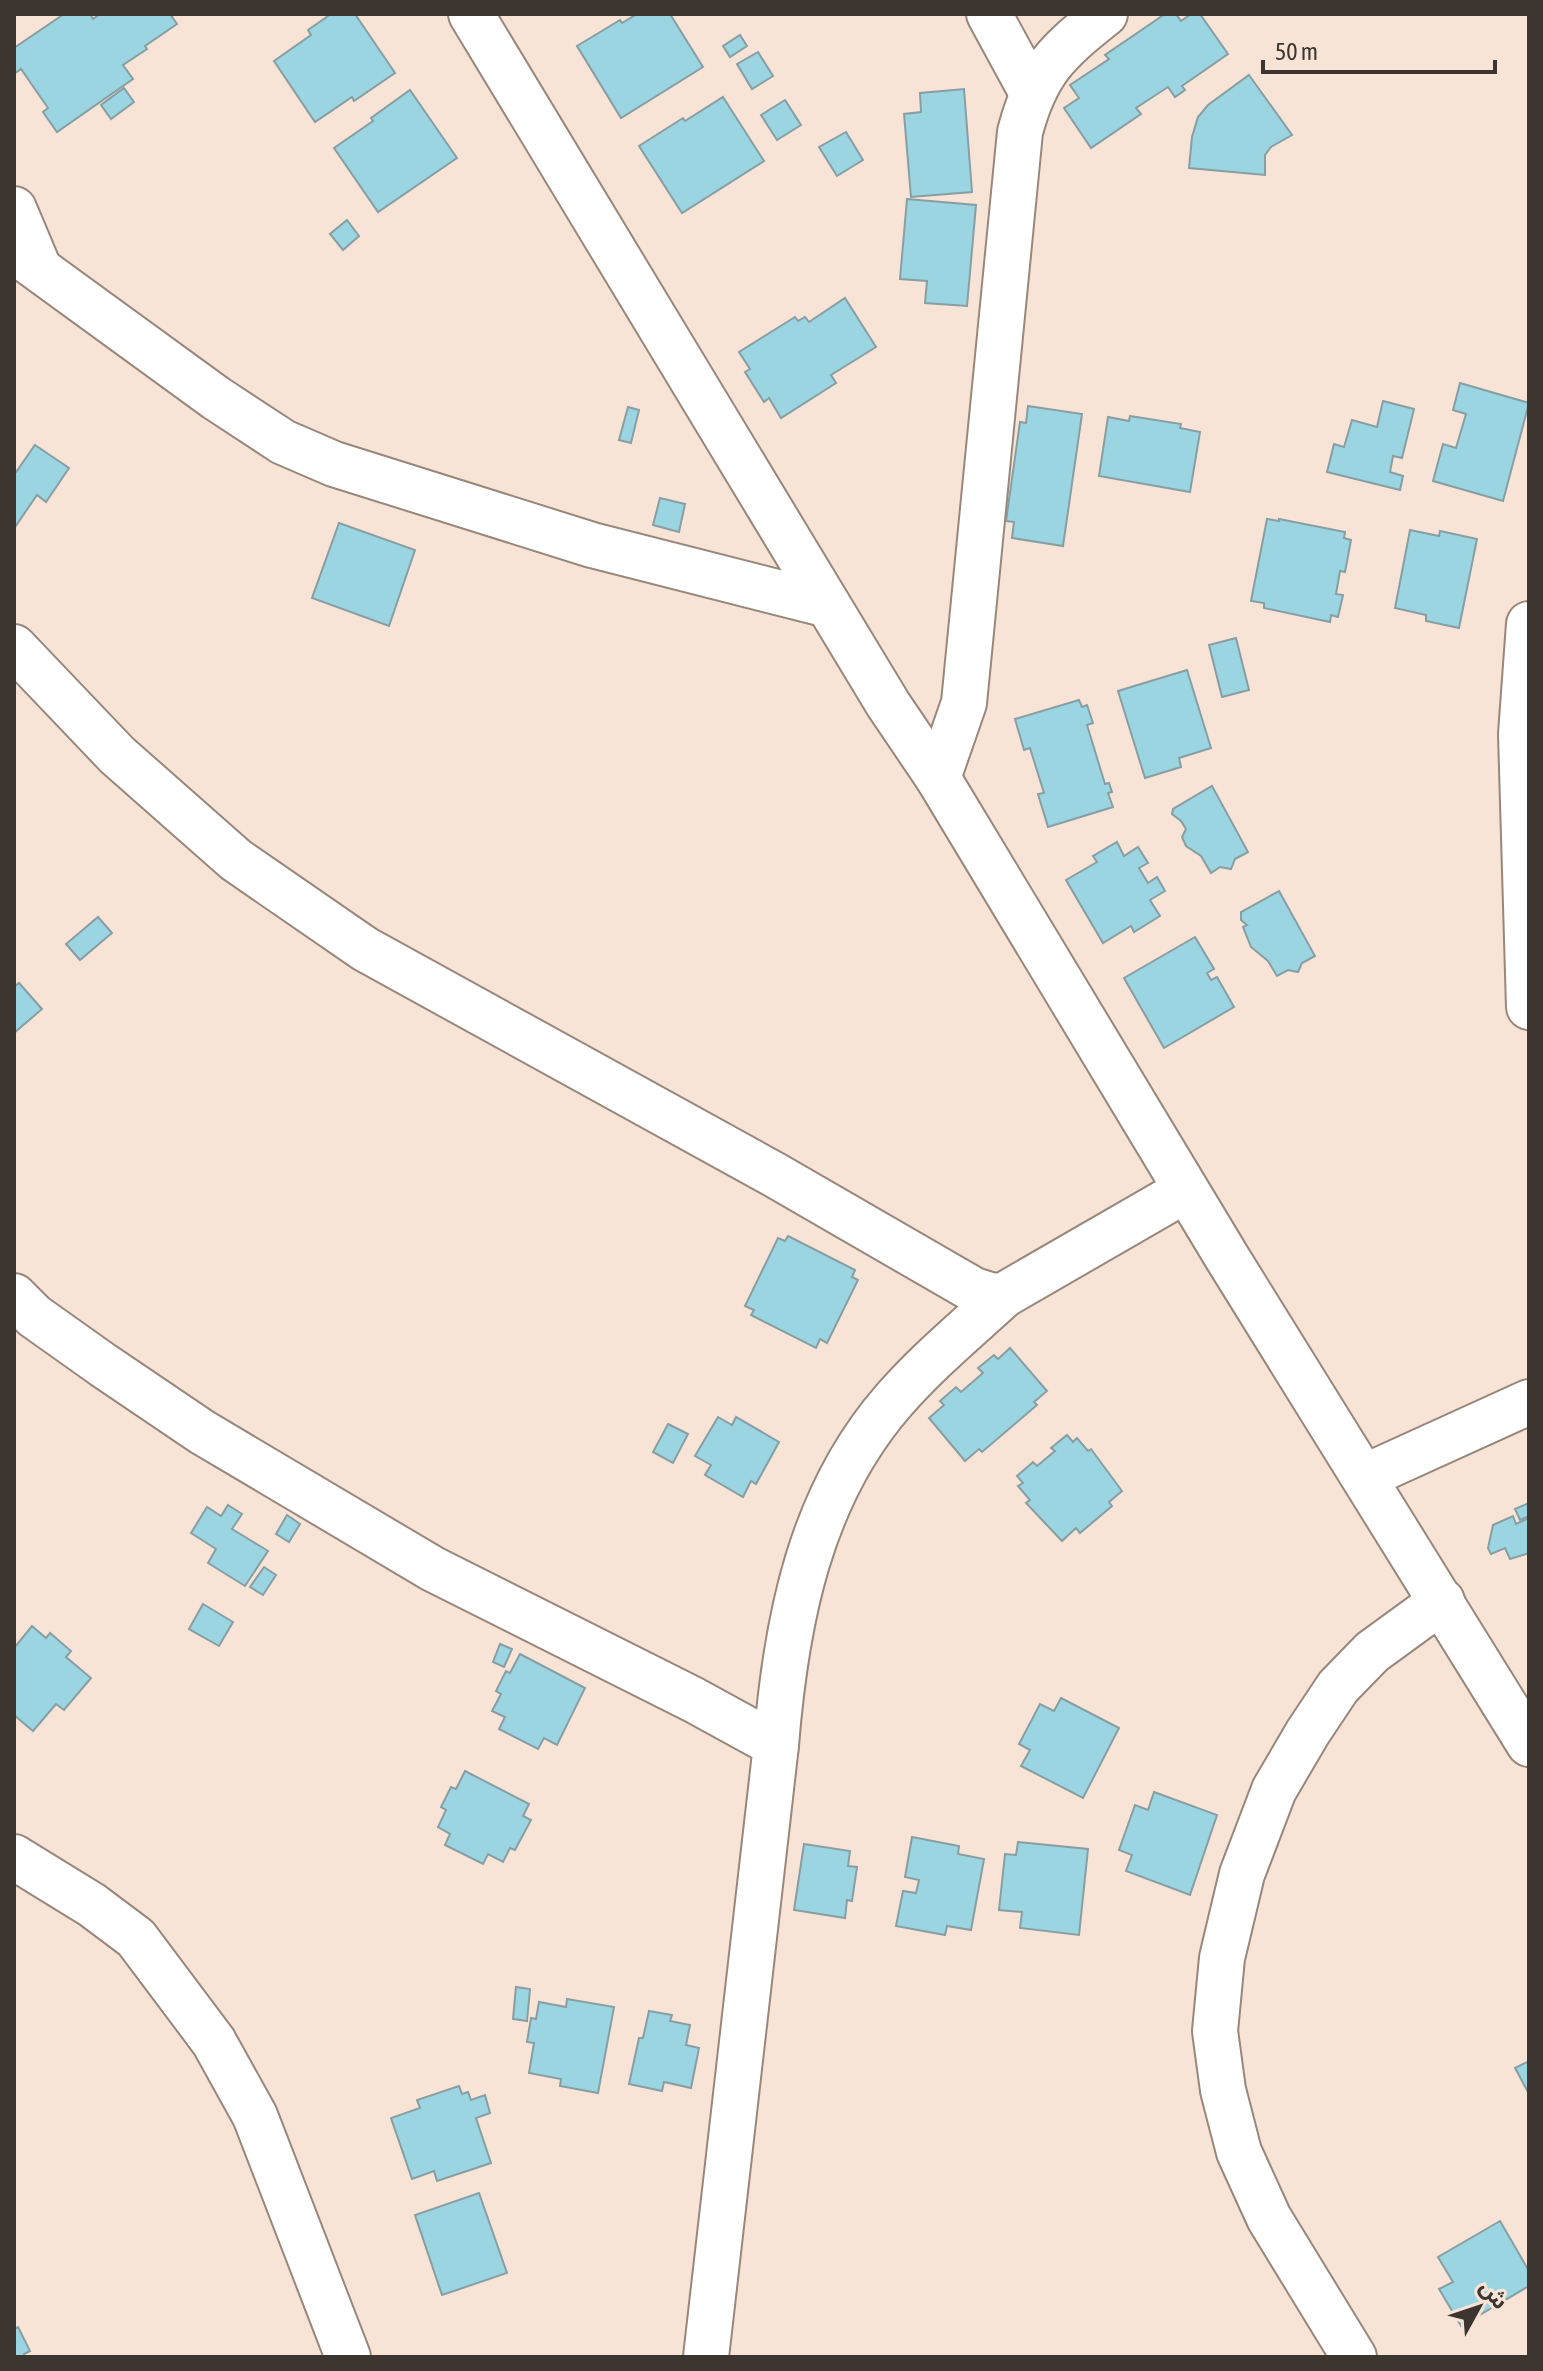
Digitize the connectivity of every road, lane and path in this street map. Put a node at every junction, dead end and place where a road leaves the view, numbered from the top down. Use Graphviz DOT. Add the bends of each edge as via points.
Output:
graph roads {
  1 [pos="471,14"];
  2 [pos="989,14"];
  3 [pos="1105,14"];
  4 [pos="1032,93"];
  5 [pos="14,209"];
  6 [pos="26,259"];
  7 [pos="828,605"];
  8 [pos="1529,624"];
  9 [pos="14,647"];
  10 [pos="938,778"];
  11 [pos="1529,1007"];
  12 [pos="1186,1190"];
  13 [pos="1004,1295"];
  14 [pos="14,1296"];
  15 [pos="1529,1402"];
  16 [pos="1364,1477"];
  17 [pos="1442,1601"];
  18 [pos="1529,1744"];
  19 [pos="776,1745"];
  20 [pos="14,1857"];
  21 [pos="348,2357"];
  22 [pos="706,2357"];
  23 [pos="1354,2357"];
  1 -- 7 [label="street"];
  2 -- 4 [label="street"];
  3 -- 4 [label="street" via="1062,48"];
  4 -- 10 [label="street" via="1020,132 964,703"];
  5 -- 6 [label="street"];
  6 -- 7 [label="street" via="283,442 334,464 592,545"];
  7 -- 10 [label="street"];
  8 -- 11 [label="street" via="1521,734"];
  9 -- 13 [label="street" via="117,755 236,860 365,949 974,1290"];
  10 -- 12 [label="street"];
  12 -- 13 [label="street"];
  12 -- 16 [label="street"];
  13 -- 19 [label="street" via="893,1400 840,1476 810,1548 790,1628"];
  14 -- 19 [label="street" via="34,1316 202,1432 433,1569"];
  15 -- 16 [label="street"];
  16 -- 17 [label="street"];
  17 -- 18 [label="street"];
  17 -- 23 [label="street" via="1372,1652 1338,1687 1308,1732 1274,1790 1242,1874 1222,1958 1215,2031 1239,2152 1269,2218"];
  19 -- 22 [label="street"];
  20 -- 21 [label="street" via="136,1938 214,2042 255,2116"];
}
